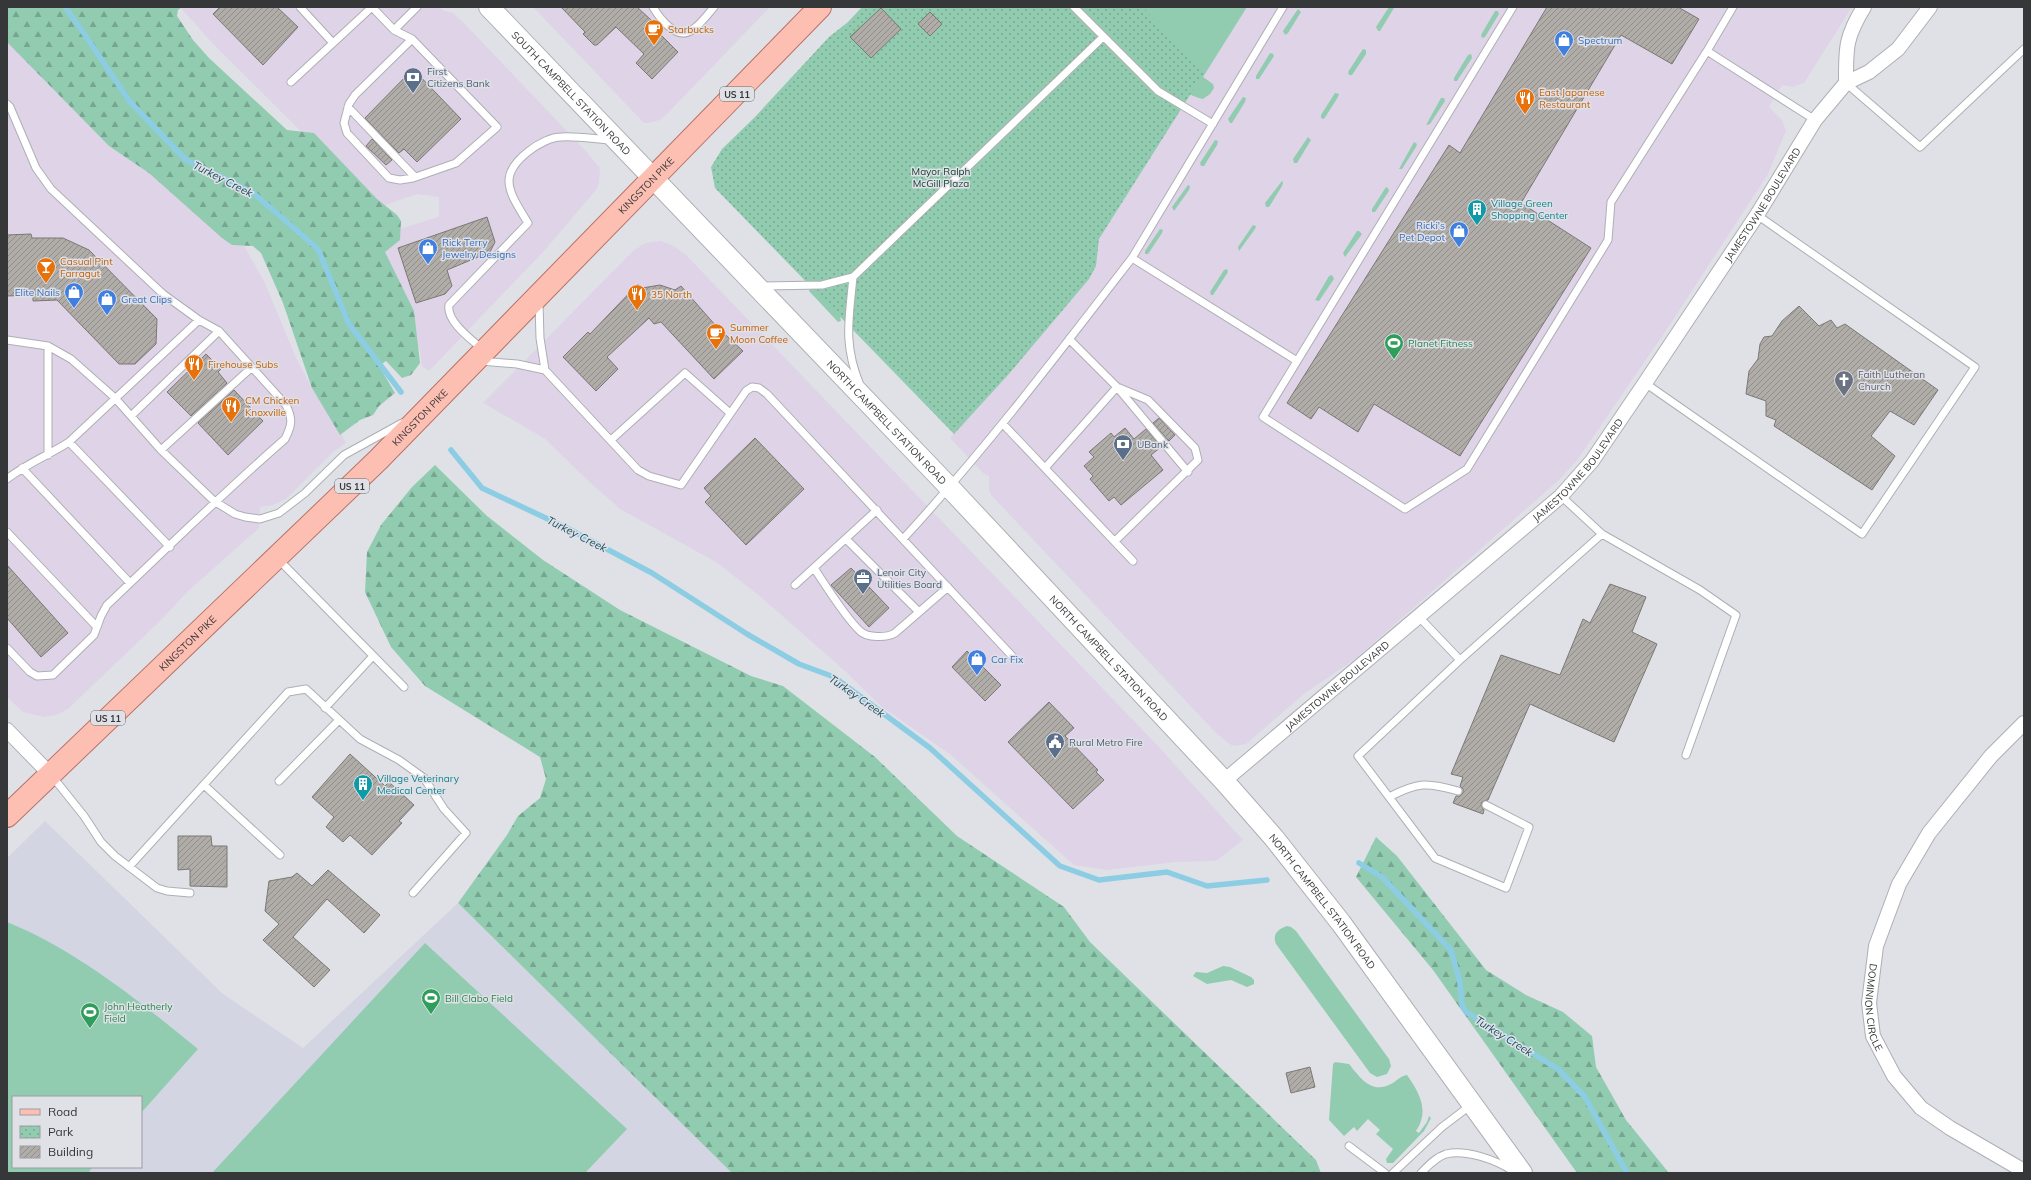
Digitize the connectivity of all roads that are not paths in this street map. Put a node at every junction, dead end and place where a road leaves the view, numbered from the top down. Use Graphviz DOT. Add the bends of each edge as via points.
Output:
graph roads {
  1 [pos="300,7"];
  2 [pos="372,7"];
  3 [pos="417,7"];
  4 [pos="489,7"];
  5 [pos="653,7"];
  6 [pos="714,7"];
  7 [pos="820,7"];
  8 [pos="1074,7"];
  9 [pos="1283,7"];
  10 [pos="1513,7"];
  11 [pos="1733,7"];
  12 [pos="1864,7"];
  13 [pos="1930,7"];
  14 [pos="394,30"];
  15 [pos="1103,37"];
  16 [pos="412,39"];
  17 [pos="333,43"];
  18 [pos="2024,49"];
  19 [pos="1707,51"];
  20 [pos="291,82"];
  21 [pos="1846,83"];
  22 [pos="7,104"];
  23 [pos="348,106"];
  24 [pos="1815,120"];
  25 [pos="1213,124"];
  26 [pos="615,140"];
  27 [pos="415,177"];
  28 [pos="652,180"];
  29 [pos="1757,215"];
  30 [pos="1132,258"];
  31 [pos="853,277"];
  32 [pos="754,285"];
  33 [pos="538,297"];
  34 [pos="199,320"];
  35 [pos="219,331"];
  36 [pos="1069,339"];
  37 [pos="7,340"];
  38 [pos="48,346"];
  39 [pos="480,356"];
  40 [pos="1297,361"];
  41 [pos="251,368"];
  42 [pos="545,370"];
  43 [pos="1645,383"];
  44 [pos="1117,387"];
  45 [pos="115,398"];
  46 [pos="868,404"];
  47 [pos="425,412"];
  48 [pos="730,413"];
  49 [pos="131,416"];
  50 [pos="1003,424"];
  51 [pos="611,440"];
  52 [pos="69,442"];
  53 [pos="161,450"];
  54 [pos="48,456"];
  55 [pos="22,468"];
  56 [pos="1045,468"];
  57 [pos="1188,472"];
  58 [pos="7,479"];
  59 [pos="950,488"];
  60 [pos="1561,496"];
  61 [pos="214,501"];
  62 [pos="877,510"];
  63 [pos="7,532"];
  64 [pos="1602,534"];
  65 [pos="903,539"];
  66 [pos="846,540"];
  67 [pos="1115,541"];
  68 [pos="170,547"];
  69 [pos="277,558"];
  70 [pos="1133,561"];
  71 [pos="814,568"];
  72 [pos="130,583"];
  73 [pos="795,586"];
  74 [pos="948,587"];
  75 [pos="918,612"];
  76 [pos="1419,617"];
  77 [pos="97,627"];
  78 [pos="7,648"];
  79 [pos="373,656"];
  80 [pos="1014,658"];
  81 [pos="1460,660"];
  82 [pos="404,687"];
  83 [pos="325,708"];
  84 [pos="339,720"];
  85 [pos="2024,724"];
  86 [pos="7,730"];
  87 [pos="1686,755"];
  88 [pos="50,774"];
  89 [pos="279,781"];
  90 [pos="1224,781"];
  91 [pos="204,785"];
  92 [pos="1458,791"];
  93 [pos="1389,797"];
  94 [pos="1486,805"];
  95 [pos="7,816"];
  96 [pos="280,855"];
  97 [pos="129,867"];
  98 [pos="190,893"];
  99 [pos="413,893"];
  100 [pos="1472,1105"];
  101 [pos="1350,1146"];
  102 [pos="2024,1172"];
  103 [pos="1384,1173"];
  104 [pos="1393,1173"];
  105 [pos="1421,1173"];
  106 [pos="1517,1173"];
  107 [pos="1522,1173"];
  1 -- 17 [label="lane"];
  2 -- 14 [label="lane"];
  2 -- 17 [label="lane"];
  3 -- 14 [label="lane"];
  4 -- 26 [label="main road, SOUTH CAMPBELL STATION ROAD"];
  5 -- 6 [label="lane" via="669,27 676,32 684,33 692,30"];
  7 -- 28 [label="main road, KINGSTON PIKE / US 11"];
  8 -- 15 [label="lane"];
  9 -- 25 [label="lane"];
  10 -- 40 [label="lane"];
  11 -- 19 [label="lane"];
  12 -- 21 [label="street" via="1853,25 1846,45"];
  13 -- 21 [label="street, JAMESTOWNE BOULEVARD" via="1898,49 1869,72"];
  14 -- 16 [label="lane"];
  15 -- 25 [label="lane" via="1158,91"];
  15 -- 31 [label="lane"];
  16 -- 23 [label="lane" via="355,95"];
  16 -- 27 [label="lane" via="497,127 456,162"];
  17 -- 20 [label="lane"];
  18 -- 21 [label="lane" via="1920,147"];
  19 -- 24 [label="lane"];
  19 -- 40 [label="lane" via="1611,202 1608,240 1467,469 1405,509 1263,417"];
  21 -- 24 [label="street, JAMESTOWNE BOULEVARD"];
  22 -- 34 [label="lane" via="36,168 51,189 163,294"];
  23 -- 27 [label="lane"];
  23 -- 27 [label="lane" via="344,123 347,134 389,178 400,180"];
  24 -- 29 [label="street, JAMESTOWNE BOULEVARD"];
  25 -- 30 [label="lane"];
  26 -- 28 [label="main road, SOUTH CAMPBELL STATION ROAD"];
  26 -- 39 [label="lane" via="560,137 531,149 512,166 509,181 513,196 528,223 449,305 448,310"];
  28 -- 32 [label="main road, NORTH CAMPBELL STATION ROAD"];
  28 -- 33 [label="main road, KINGSTON PIKE / US 11"];
  29 -- 43 [label="street, JAMESTOWNE BOULEVARD"];
  29 -- 43 [label="lane" via="1975,366 1960,389 1862,534"];
  30 -- 36 [label="lane"];
  30 -- 40 [label="lane"];
  31 -- 32 [label="lane" via="822,285"];
  31 -- 46 [label="lane" via="848,313 849,351 852,367"];
  32 -- 46 [label="main road, NORTH CAMPBELL STATION ROAD"];
  33 -- 39 [label="main road, KINGSTON PIKE / US 11"];
  33 -- 42 [label="lane"];
  34 -- 35 [label="lane"];
  34 -- 45 [label="lane"];
  35 -- 41 [label="lane"];
  35 -- 49 [label="lane"];
  36 -- 44 [label="lane"];
  36 -- 50 [label="lane"];
  37 -- 38 [label="lane"];
  38 -- 45 [label="lane" via="71,359"];
  38 -- 54 [label="lane"];
  39 -- 42 [label="lane"];
  39 -- 47 [label="main road, KINGSTON PIKE / US 11"];
  41 -- 53 [label="lane"];
  41 -- 61 [label="lane" via="286,405 291,414 292,425 285,439"];
  42 -- 51 [label="lane"];
  43 -- 60 [label="street, JAMESTOWNE BOULEVARD" via="1592,460"];
  44 -- 56 [label="lane"];
  44 -- 57 [label="lane"];
  44 -- 57 [label="lane" via="1148,400 1195,448 1198,460"];
  45 -- 49 [label="lane"];
  45 -- 52 [label="lane"];
  46 -- 59 [label="main road, NORTH CAMPBELL STATION ROAD"];
  47 -- 61 [label="lane" via="373,437 344,455 305,493 279,513 260,519 245,517"];
  47 -- 69 [label="main road, KINGSTON PIKE / US 11"];
  48 -- 51 [label="lane" via="685,373"];
  48 -- 51 [label="lane" via="681,485 648,476 638,470"];
  48 -- 62 [label="lane" via="746,391 752,387 760,388"];
  49 -- 53 [label="lane"];
  50 -- 56 [label="lane"];
  50 -- 59 [label="lane"];
  52 -- 54 [label="lane"];
  52 -- 68 [label="lane"];
  53 -- 61 [label="lane"];
  54 -- 55 [label="lane"];
  55 -- 58 [label="lane"];
  55 -- 72 [label="lane"];
  56 -- 67 [label="lane"];
  57 -- 67 [label="lane"];
  59 -- 65 [label="lane"];
  59 -- 90 [label="main road, NORTH CAMPBELL STATION ROAD"];
  60 -- 64 [label="lane"];
  60 -- 76 [label="street, JAMESTOWNE BOULEVARD"];
  61 -- 68 [label="lane"];
  62 -- 65 [label="lane"];
  62 -- 66 [label="lane"];
  63 -- 77 [label="lane"];
  64 -- 81 [label="lane"];
  64 -- 87 [label="lane" via="1700,590 1736,615"];
  65 -- 74 [label="lane"];
  66 -- 71 [label="lane"];
  66 -- 75 [label="lane"];
  67 -- 70 [label="lane"];
  68 -- 72 [label="lane"];
  69 -- 79 [label="lane"];
  69 -- 88 [label="main road, KINGSTON PIKE / US 11"];
  71 -- 73 [label="lane"];
  71 -- 75 [label="lane" via="860,632 867,635 890,636"];
  72 -- 77 [label="lane" via="107,605"];
  74 -- 75 [label="lane"];
  74 -- 80 [label="lane"];
  76 -- 81 [label="lane"];
  76 -- 90 [label="street, JAMESTOWNE BOULEVARD"];
  77 -- 78 [label="lane" via="94,635 49,676 37,676 30,672"];
  79 -- 82 [label="lane"];
  79 -- 83 [label="lane"];
  81 -- 93 [label="lane" via="1358,756"];
  83 -- 84 [label="lane"];
  83 -- 91 [label="lane" via="306,690 288,692"];
  84 -- 89 [label="lane"];
  84 -- 99 [label="lane" via="360,739 399,760 424,778 444,809 466,833"];
  85 -- 102 [label="street, DOMINION CIRCLE" via="1992,756 1929,833 1899,884 1876,946 1869,1003 1873,1036 1894,1076 1921,1108"];
  86 -- 88 [label="street"];
  88 -- 95 [label="main road, KINGSTON PIKE / US 11"];
  88 -- 97 [label="lane" via="84,816 100,842"];
  90 -- 100 [label="main road, NORTH CAMPBELL STATION ROAD" via="1274,838 1341,923"];
  91 -- 96 [label="lane"];
  91 -- 97 [label="lane"];
  92 -- 93 [label="lane" via="1434,784 1409,787"];
  93 -- 94 [label="lane" via="1435,858 1506,888 1529,827"];
  97 -- 98 [label="lane" via="157,888"];
  100 -- 104 [label="lane" via="1442,1127"];
  100 -- 107 [label="main road, NORTH CAMPBELL STATION ROAD"];
  101 -- 103 [label="lane"];
  105 -- 106 [label="lane" via="1438,1158 1447,1154 1481,1157"];
}
